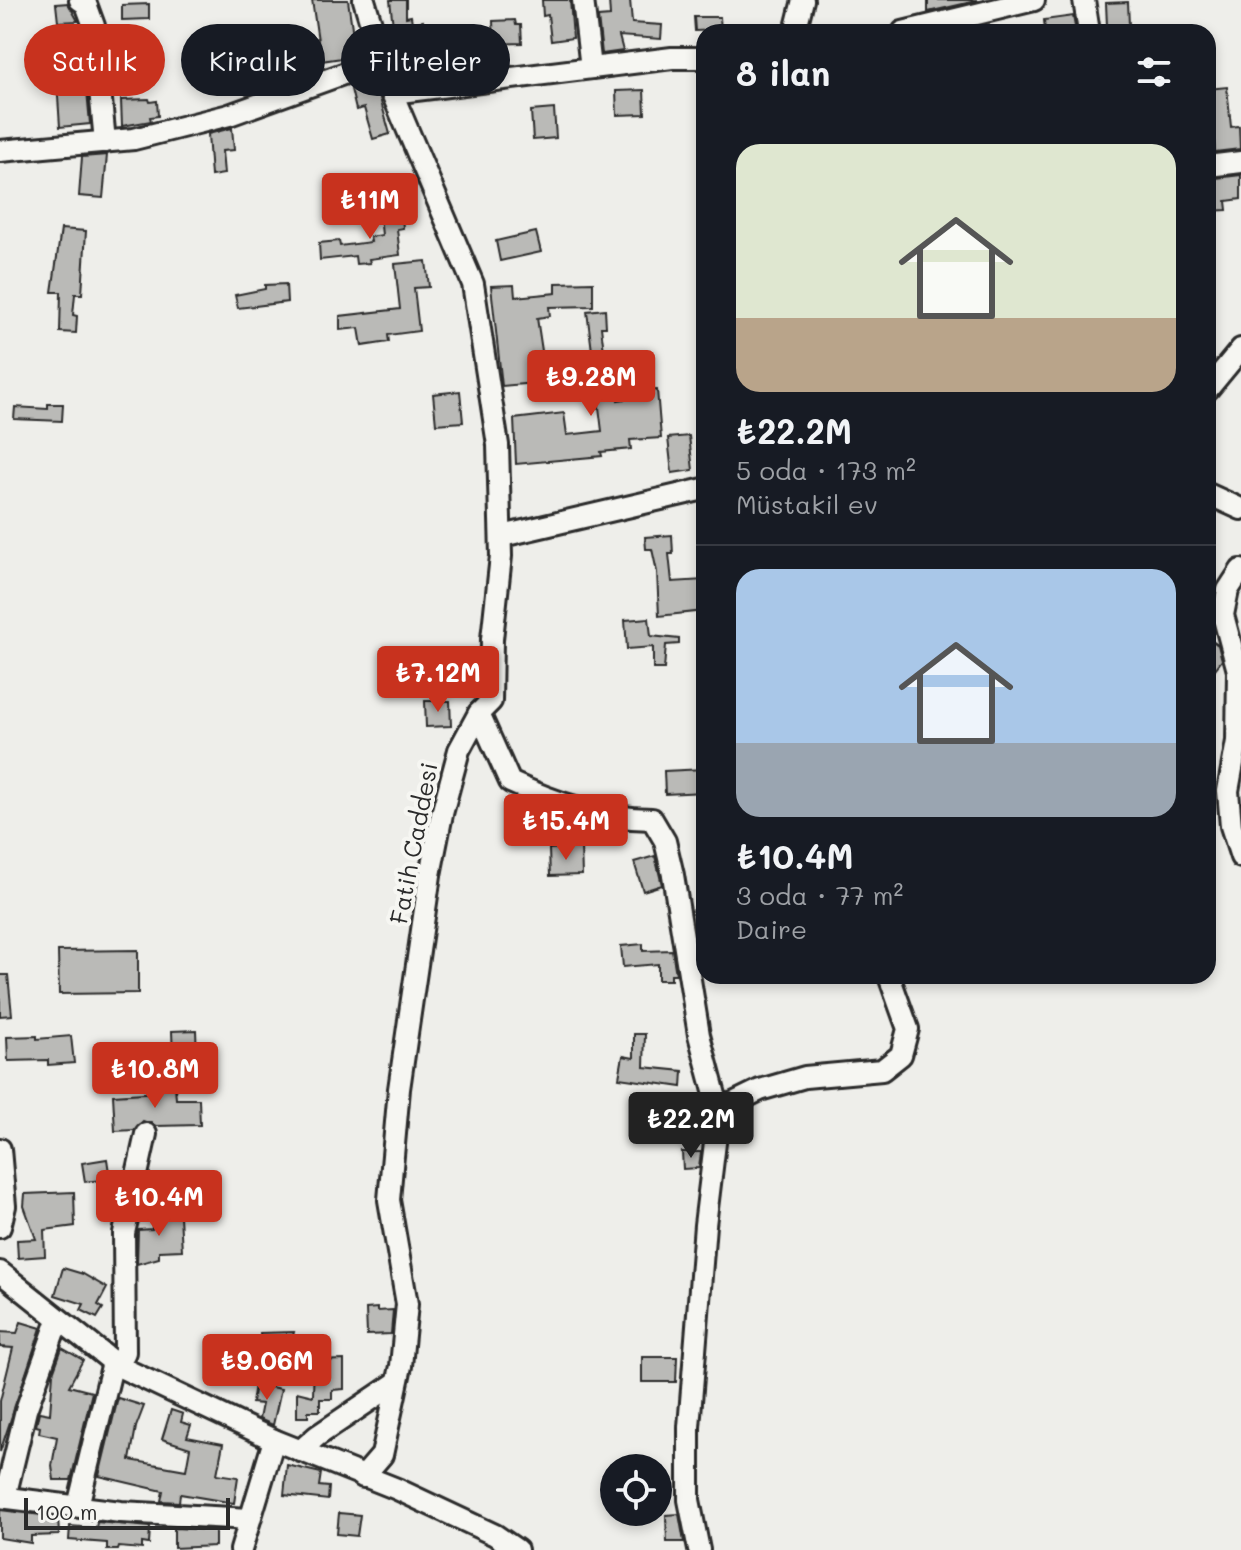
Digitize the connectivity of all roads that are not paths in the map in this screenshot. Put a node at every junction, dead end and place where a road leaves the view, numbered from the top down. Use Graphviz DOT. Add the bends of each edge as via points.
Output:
graph roads {
  1 [pos="80,0"];
  2 [pos="364,0"];
  3 [pos="583,0"];
  4 [pos="803,0"];
  5 [pos="1034,0"];
  6 [pos="1084,0"];
  7 [pos="371,24"];
  8 [pos="797,24"];
  9 [pos="936,24"];
  10 [pos="1088,24"];
  11 [pos="696,59"];
  12 [pos="591,68"];
  13 [pos="341,75"];
  14 [pos="510,78"];
  15 [pos="393,96"];
  16 [pos="105,142"];
  17 [pos="0,151"];
  18 [pos="1241,162"];
  19 [pos="1216,165"];
  20 [pos="1241,349"];
  21 [pos="1216,379"];
  22 [pos="696,491"];
  23 [pos="1216,498"];
  24 [pos="1241,509"];
  25 [pos="502,536"];
  26 [pos="1241,570"];
  27 [pos="479,713"];
  28 [pos="1236,828"];
  29 [pos="1241,857"];
  30 [pos="892,984"];
  31 [pos="719,1110"];
  32 [pos="146,1134"];
  33 [pos="0,1149"];
  34 [pos="0,1227"];
  35 [pos="0,1272"];
  36 [pos="58,1320"];
  37 [pos="116,1364"];
  38 [pos="397,1382"];
  39 [pos="274,1440"];
  40 [pos="300,1451"];
  41 [pos="363,1477"];
  42 [pos="2,1497"];
  43 [pos="78,1506"];
  44 [pos="250,1519"];
  45 [pos="241,1550"];
  46 [pos="517,1550"];
  47 [pos="699,1550"];
  1 -- 16 [label="street" via="94,26"];
  2 -- 7 [label="street, Fatih Caddesi"];
  3 -- 12 [label="street"];
  4 -- 8 [label="street"];
  5 -- 9 [label="street"];
  6 -- 10 [label="street"];
  11 -- 12 [label="street"];
  12 -- 14 [label="street"];
  13 -- 16 [label="street" via="229,115"];
  15 -- 25 [label="street, Fatih Caddesi" via="473,284 498,445"];
  16 -- 17 [label="street"];
  18 -- 19 [label="street"];
  20 -- 21 [label="street"];
  22 -- 25 [label="street"];
  23 -- 24 [label="street"];
  25 -- 27 [label="street, Fatih Caddesi" via="491,701"];
  26 -- 28 [label="street" via="1228,590 1223,615 1238,671 1237,741 1228,791"];
  27 -- 31 [label="street" via="510,782 556,803 626,819 652,819 665,841 673,875 699,1035"];
  27 -- 38 [label="street, Fatih Caddesi" via="459,750 442,814 399,1089 389,1200 407,1304"];
  28 -- 29 [label="street"];
  30 -- 31 [label="street" via="908,1029 901,1055 882,1070 805,1077"];
  31 -- 47 [label="street" via="689,1427 689,1500"];
  32 -- 37 [label="street" via="124,1233 125,1352"];
  33 -- 34 [label="street" via="5,1206"];
  35 -- 36 [label="street"];
  36 -- 37 [label="street"];
  36 -- 42 [label="street"];
  37 -- 39 [label="street"];
  37 -- 43 [label="street"];
  38 -- 40 [label="street"];
  38 -- 41 [label="street, Fatih Caddesi" via="382,1455"];
  39 -- 40 [label="street"];
  39 -- 44 [label="street"];
  40 -- 41 [label="street"];
  41 -- 46 [label="street" via="495,1535"];
  42 -- 43 [label="street"];
  43 -- 44 [label="street"];
  44 -- 45 [label="street"];
}
